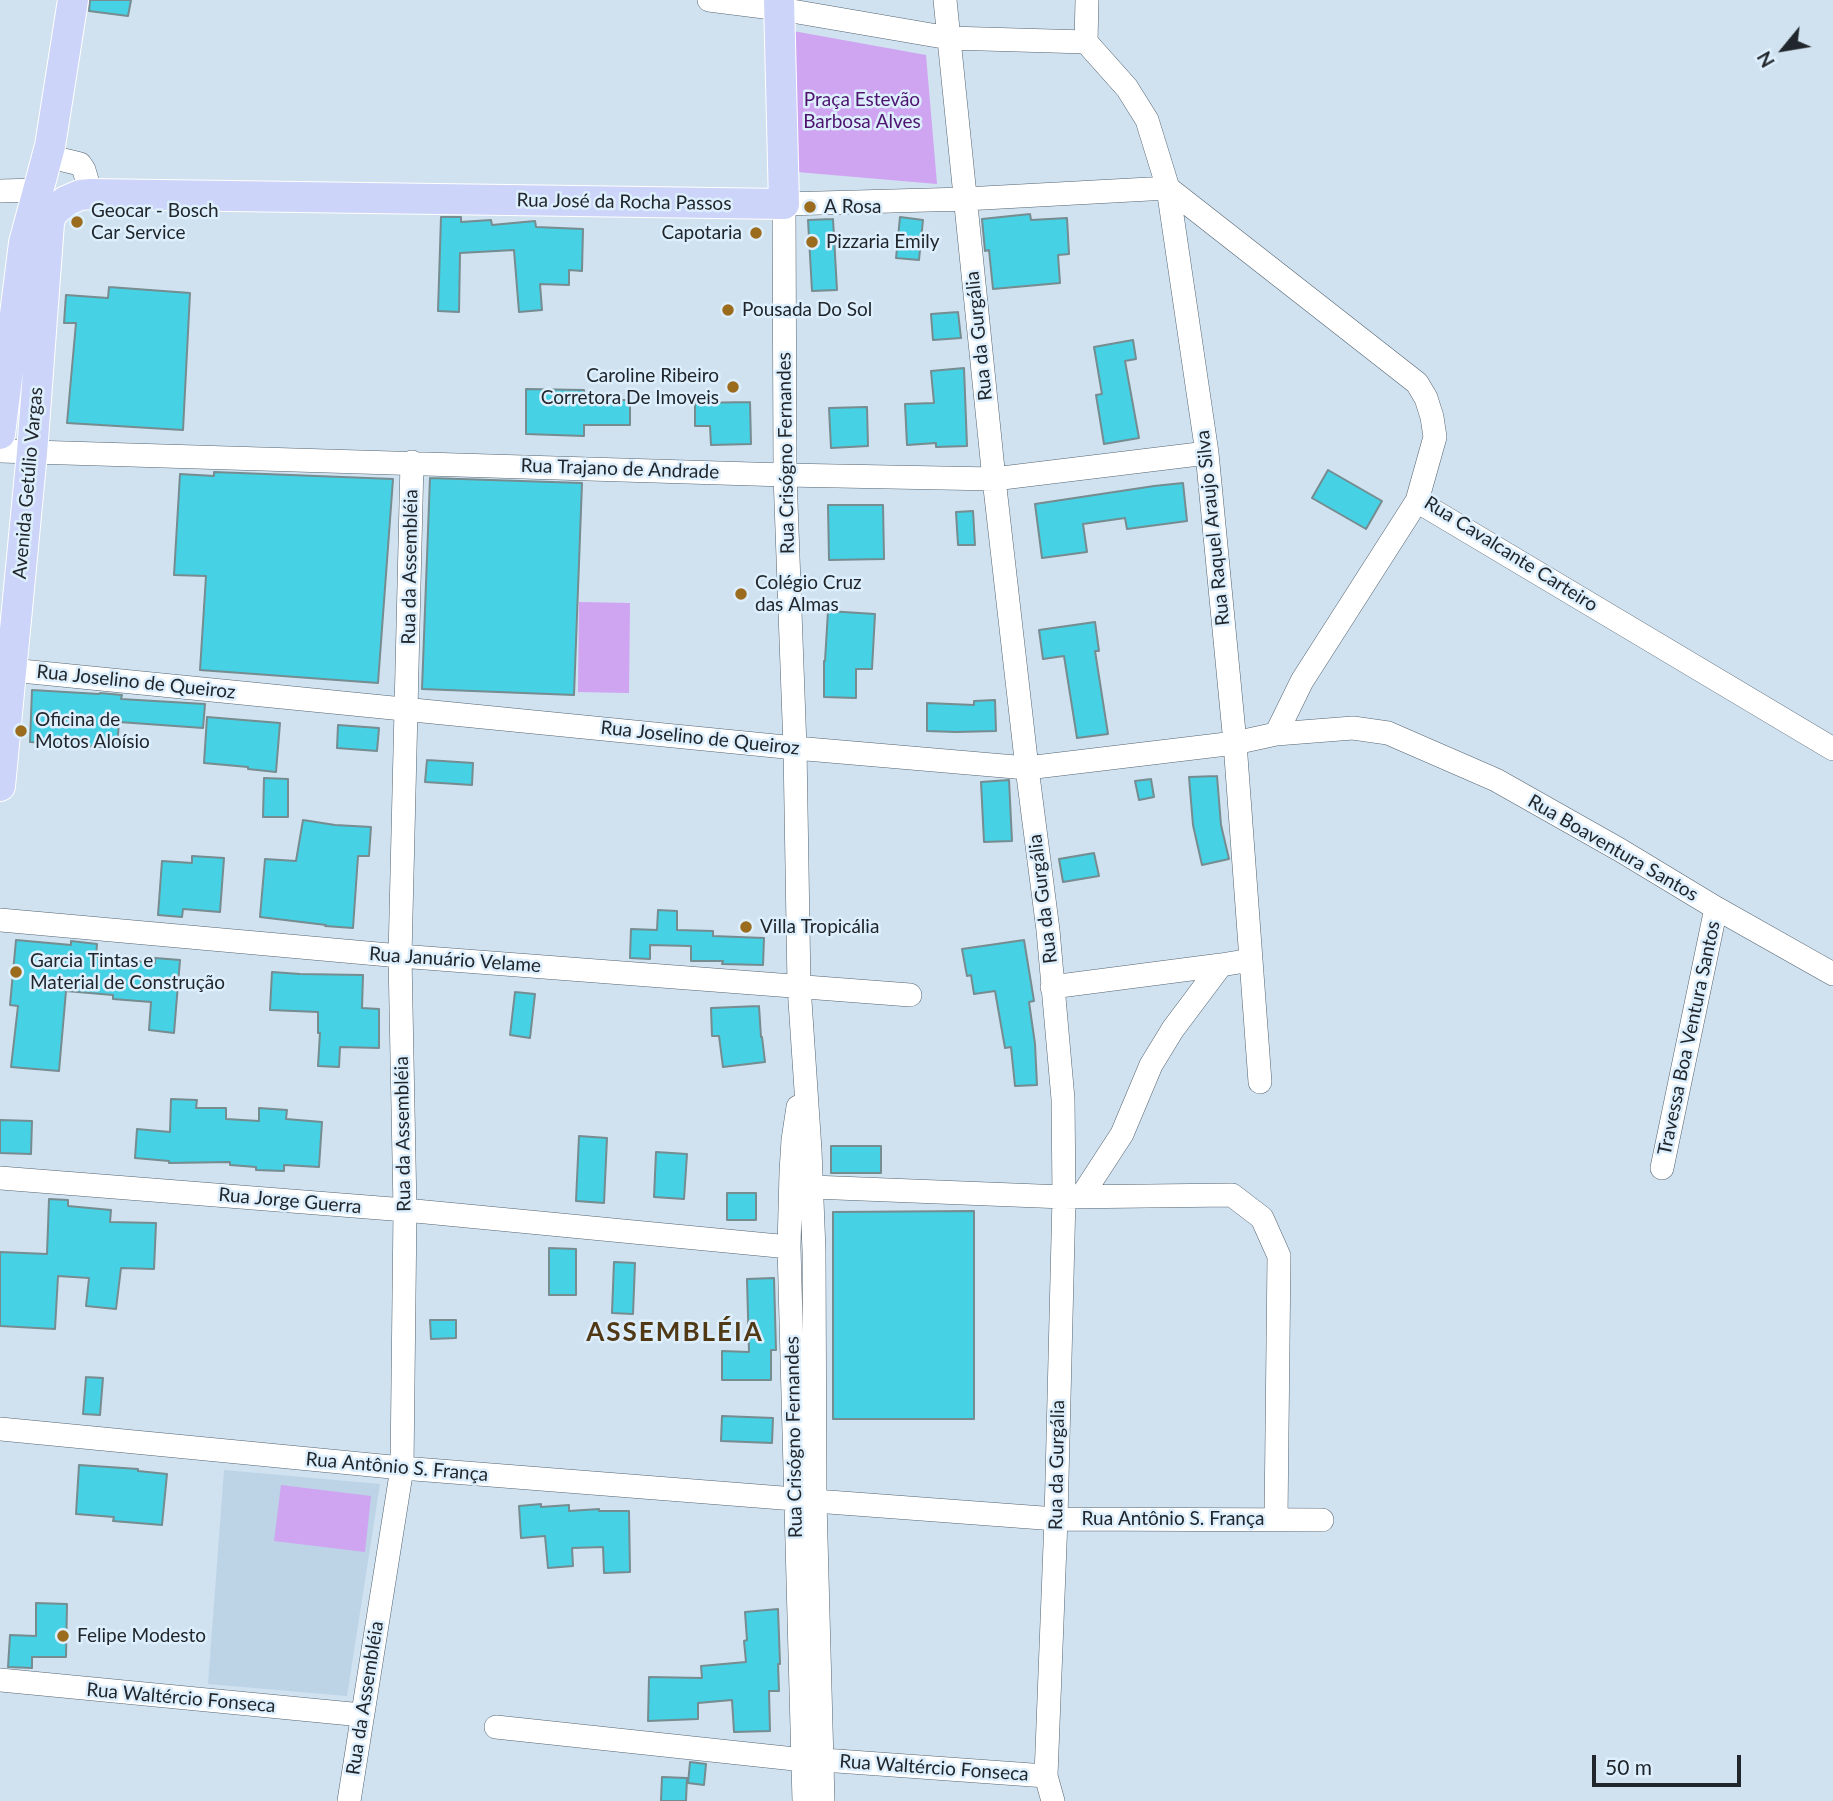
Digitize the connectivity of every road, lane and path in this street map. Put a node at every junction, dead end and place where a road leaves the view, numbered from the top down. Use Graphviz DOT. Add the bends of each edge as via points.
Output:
graph roads {
  1 [pos="72,0"];
  2 [pos="709,0"];
  3 [pos="945,0"];
  4 [pos="1087,0"];
  5 [pos="779,4"];
  6 [pos="949,38"];
  7 [pos="1086,41"];
  8 [pos="47,156"];
  9 [pos="1168,188"];
  10 [pos="39,190"];
  11 [pos="0,191"];
  12 [pos="86,195"];
  13 [pos="965,199"];
  14 [pos="783,204"];
  15 [pos="0,433"];
  16 [pos="0,451"];
  17 [pos="32,453"];
  18 [pos="1207,453"];
  19 [pos="412,462"];
  20 [pos="785,475"];
  21 [pos="993,479"];
  22 [pos="1418,501"];
  23 [pos="11,670"];
  24 [pos="407,709"];
  25 [pos="1388,733"];
  26 [pos="1276,734"];
  27 [pos="1234,743"];
  28 [pos="795,748"];
  29 [pos="1833,749"];
  30 [pos="1027,768"];
  31 [pos="0,786"];
  32 [pos="1716,908"];
  33 [pos="0,920"];
  34 [pos="400,956"];
  35 [pos="1251,960"];
  36 [pos="1221,965"];
  37 [pos="1833,974"];
  38 [pos="799,986"];
  39 [pos="1052,987"];
  40 [pos="910,995"];
  41 [pos="804,1073"];
  42 [pos="1260,1082"];
  43 [pos="1662,1168"];
  44 [pos="0,1178"];
  45 [pos="812,1188"];
  46 [pos="1073,1197"];
  47 [pos="405,1210"];
  48 [pos="789,1247"];
  49 [pos="0,1429"];
  50 [pos="402,1468"];
  51 [pos="805,1500"];
  52 [pos="1056,1519"];
  53 [pos="1276,1519"];
  54 [pos="1322,1520"];
  55 [pos="0,1680"];
  56 [pos="362,1715"];
  57 [pos="496,1727"];
  58 [pos="813,1760"];
  59 [pos="1046,1776"];
  60 [pos="349,1801"];
  61 [pos="804,1801"];
  62 [pos="823,1801"];
  63 [pos="1053,1801"];
  1 -- 8 [label="main road, Avenida Getúlio Vargas"];
  2 -- 5 [label="street"];
  3 -- 6 [label="street, Rua da Gurgália"];
  4 -- 7 [label="street"];
  5 -- 6 [label="street"];
  5 -- 14 [label="main road, Rua Crisógno Fernandes"];
  6 -- 7 [label="street"];
  6 -- 13 [label="street, Rua da Gurgália"];
  7 -- 9 [label="street, Rua Raquel Araujo Silva" via="1127,88 1147,120"];
  8 -- 10 [label="main road, Avenida Getúlio Vargas"];
  8 -- 12 [label="street" via="80,164"];
  9 -- 13 [label="street, Rua José da Rocha Passos"];
  9 -- 18 [label="street, Rua Raquel Araujo Silva"];
  9 -- 22 [label="street, Rua Cavalcante Carteiro" via="1417,383 1432,417 1434,437"];
  10 -- 11 [label="street"];
  10 -- 15 [label="main road, Avenida Getúlio Vargas" via="24,243"];
  12 -- 14 [label="main road, Rua José da Rocha Passos"];
  12 -- 17 [label="main road, Avenida Getúlio Vargas" via="60,205 49,223"];
  13 -- 14 [label="street, Rua José da Rocha Passos"];
  13 -- 21 [label="street, Rua da Gurgália"];
  14 -- 20 [label="street, Rua Crisógno Fernandes"];
  16 -- 17 [label="street, Rua Trajano de Andrade"];
  17 -- 19 [label="street, Rua Trajano de Andrade"];
  17 -- 23 [label="main road, Avenida Getúlio Vargas"];
  18 -- 21 [label="street, Rua Trajano de Andrade"];
  18 -- 27 [label="street, Rua Raquel Araujo Silva"];
  19 -- 20 [label="street, Rua Trajano de Andrade"];
  19 -- 24 [label="street, Rua da Assembléia"];
  20 -- 21 [label="street, Rua Trajano de Andrade"];
  20 -- 28 [label="street, Rua Crisógno Fernandes"];
  21 -- 30 [label="street, Rua da Gurgália"];
  22 -- 26 [label="street" via="1302,681"];
  22 -- 29 [label="street, Rua Cavalcante Carteiro"];
  23 -- 24 [label="street, Rua Joselino de Queiroz"];
  23 -- 31 [label="main road, Avenida Getúlio Vargas"];
  24 -- 28 [label="street, Rua Joselino de Queiroz"];
  24 -- 34 [label="street, Rua da Assembléia"];
  25 -- 26 [label="street, Rua Joselino de Queiroz" via="1353,728"];
  25 -- 32 [label="street, Rua Boaventura Santos" via="1496,780"];
  26 -- 27 [label="street, Rua Joselino de Queiroz"];
  27 -- 30 [label="street, Rua Joselino de Queiroz"];
  27 -- 35 [label="street, Rua Raquel Araujo Silva"];
  28 -- 30 [label="street, Rua Joselino de Queiroz"];
  28 -- 38 [label="street, Rua Crisógno Fernandes"];
  30 -- 39 [label="street, Rua da Gurgália"];
  32 -- 37 [label="street, Rua Boaventura Santos"];
  32 -- 43 [label="street, Travessa Boa Ventura Santos"];
  33 -- 34 [label="street, Rua Januário Velame"];
  34 -- 38 [label="street, Rua Januário Velame"];
  34 -- 47 [label="street, Rua da Assembléia"];
  35 -- 36 [label="street"];
  35 -- 42 [label="street, Rua Raquel Araujo Silva"];
  36 -- 39 [label="street"];
  36 -- 46 [label="street" via="1161,1047 1122,1134"];
  38 -- 40 [label="street, Rua Januário Velame"];
  38 -- 41 [label="street, Rua Crisógno Fernandes"];
  39 -- 46 [label="street, Rua da Gurgália"];
  41 -- 45 [label="street, Rua Crisógno Fernandes"];
  41 -- 48 [label="street, Rua Crisógno Fernandes" via="793,1140"];
  44 -- 47 [label="street, Rua Jorge Guerra"];
  45 -- 46 [label="street"];
  45 -- 51 [label="street, Rua Crisógno Fernandes"];
  46 -- 52 [label="street, Rua da Gurgália"];
  46 -- 53 [label="street" via="1232,1195 1262,1217 1279,1256"];
  47 -- 48 [label="street, Rua Jorge Guerra"];
  47 -- 50 [label="street, Rua da Assembléia"];
  48 -- 51 [label="street, Rua Crisógno Fernandes"];
  49 -- 50 [label="street, Rua Antônio S. França"];
  50 -- 51 [label="street, Rua Antônio S. França"];
  50 -- 56 [label="street, Rua da Assembléia"];
  51 -- 52 [label="street, Rua Antônio S. França"];
  51 -- 58 [label="street, Rua Crisógno Fernandes"];
  52 -- 53 [label="street, Rua Antônio S. França"];
  52 -- 59 [label="street, Rua da Gurgália"];
  53 -- 54 [label="street, Rua Antônio S. França"];
  55 -- 56 [label="street, Rua Waltércio Fonseca"];
  56 -- 60 [label="street, Rua da Assembléia"];
  57 -- 58 [label="street, Rua Waltércio Fonseca"];
  58 -- 59 [label="street, Rua Waltércio Fonseca"];
  58 -- 61 [label="street, Rua Crisógno Fernandes"];
  58 -- 62 [label="street, Rua Crisógno Fernandes"];
  59 -- 63 [label="street, Rua da Gurgália"];
}
